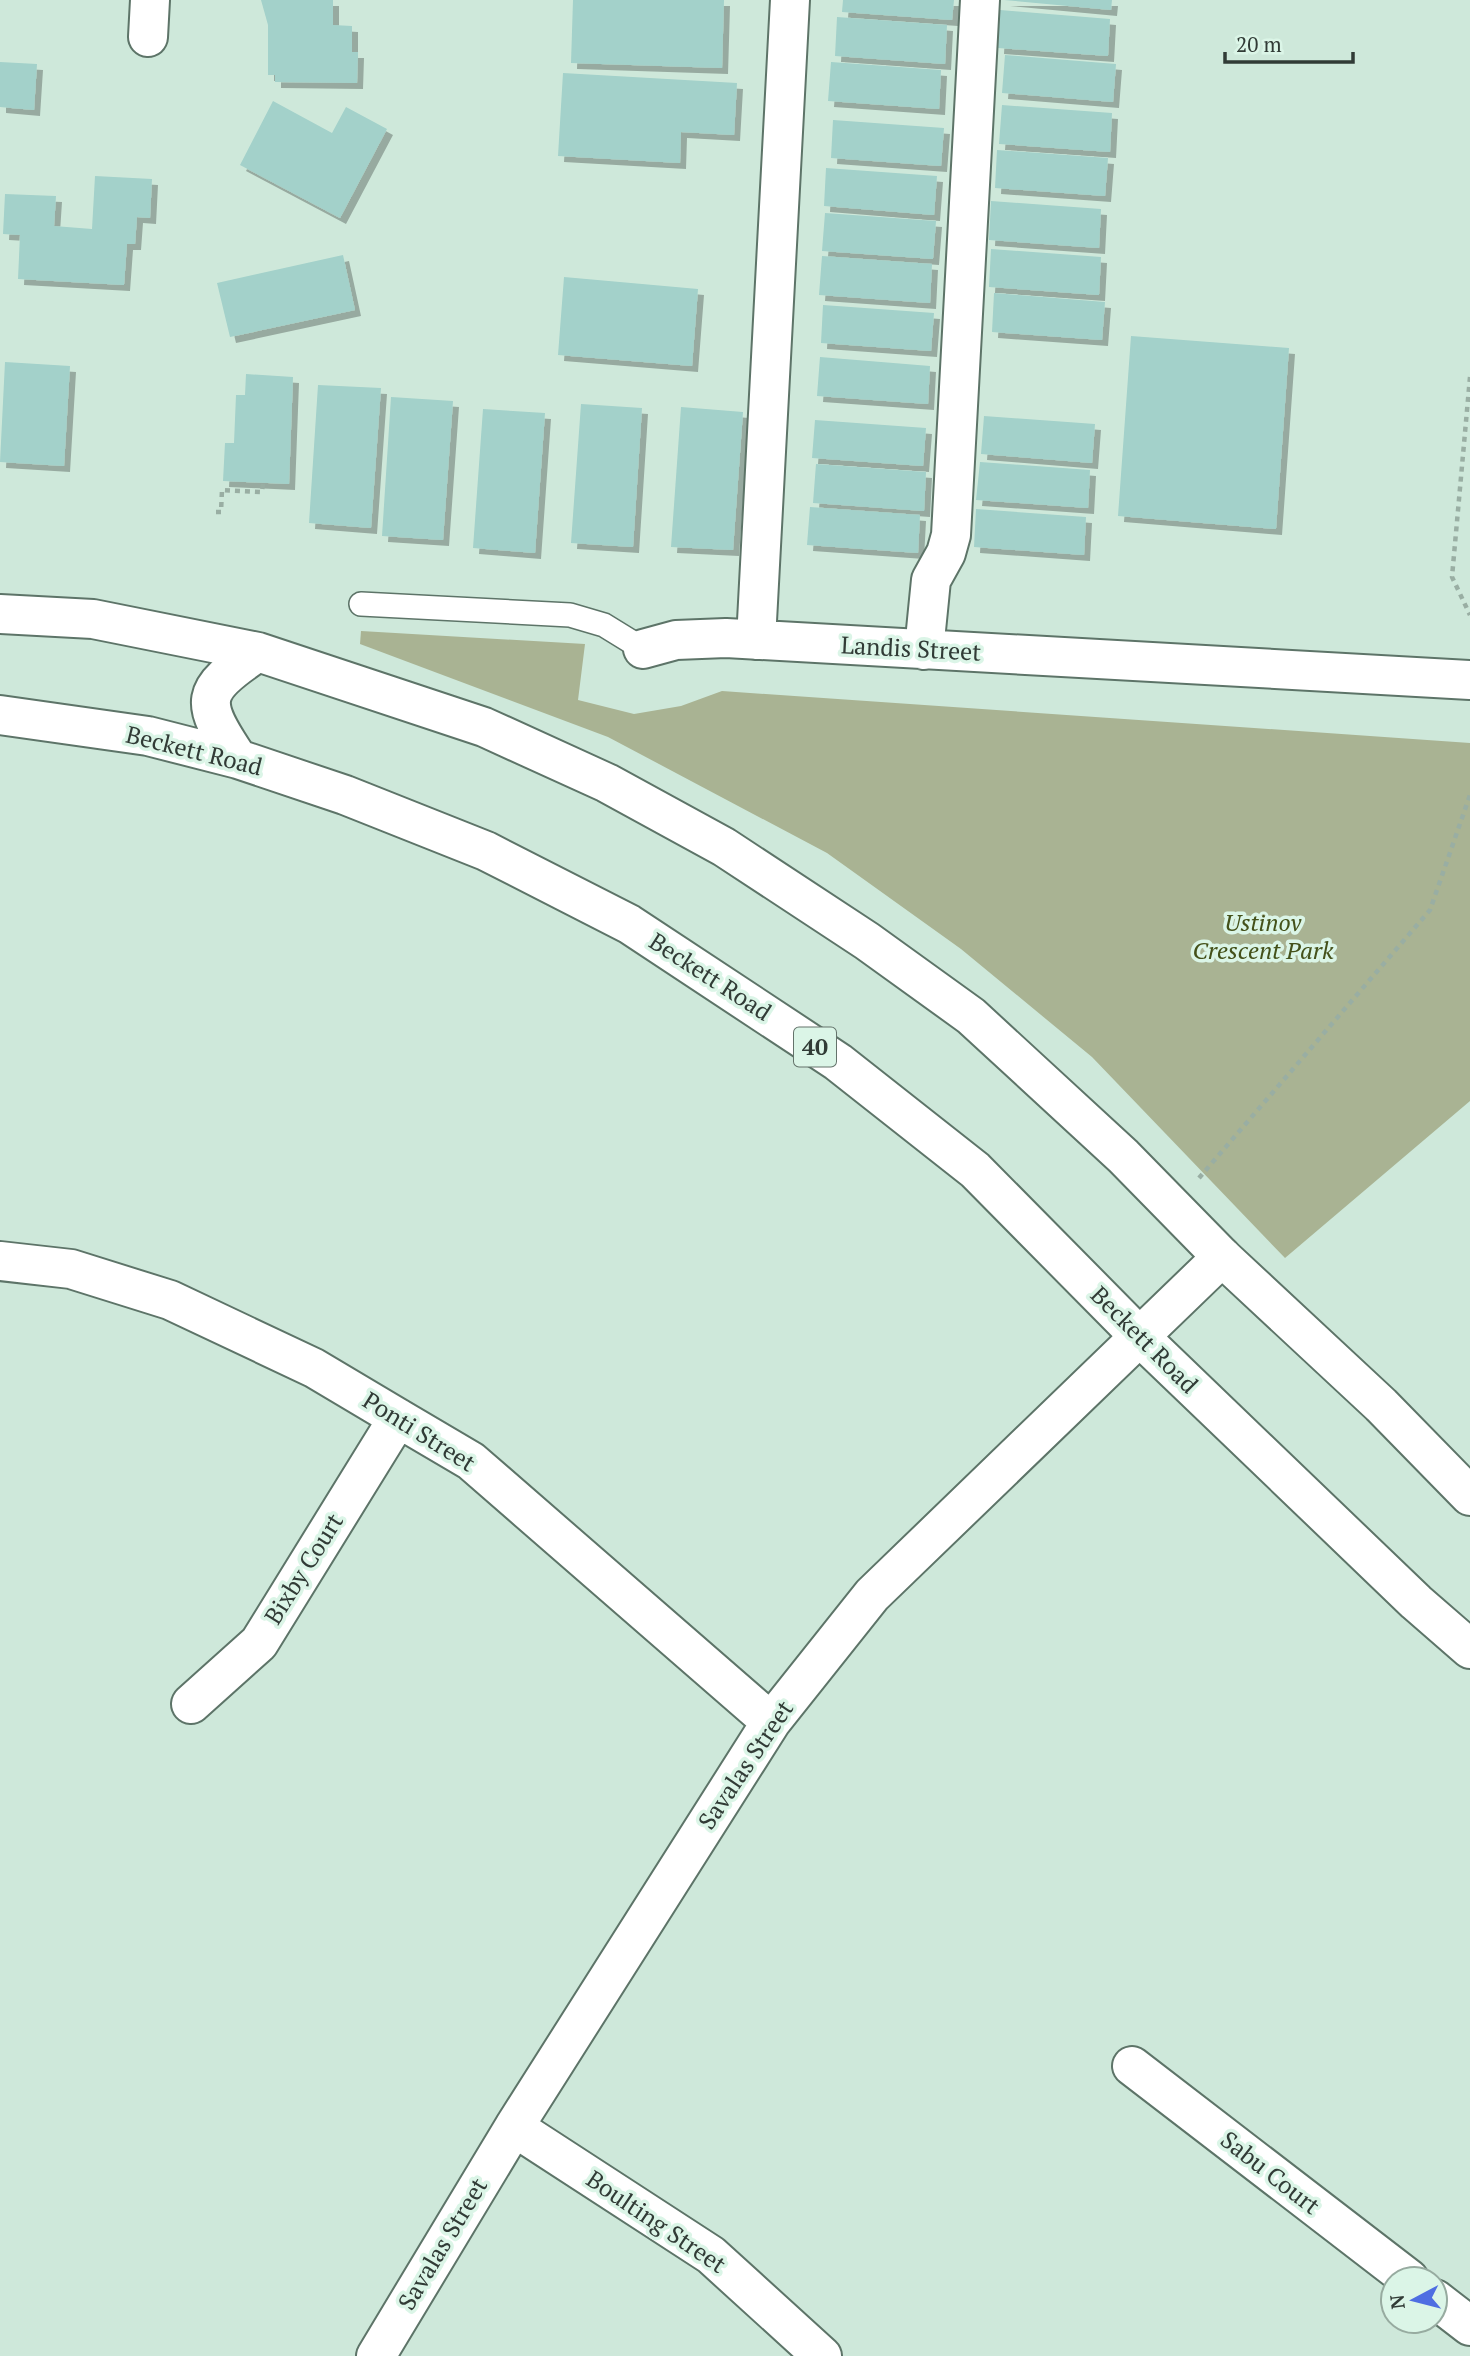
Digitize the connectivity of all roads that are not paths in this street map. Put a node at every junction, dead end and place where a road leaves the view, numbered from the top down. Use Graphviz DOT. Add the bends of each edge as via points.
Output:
graph roads {
  1 [pos="150,0"];
  2 [pos="790,0"];
  3 [pos="980,0"];
  4 [pos="148,37"];
  5 [pos="361,604"];
  6 [pos="0,614"];
  7 [pos="756,640"];
  8 [pos="643,649"];
  9 [pos="924,650"];
  10 [pos="258,652"];
  11 [pos="1470,680"];
  12 [pos="0,715"];
  13 [pos="238,759"];
  14 [pos="1222,1257"];
  15 [pos="0,1261"];
  16 [pos="1140,1337"];
  17 [pos="398,1418"];
  18 [pos="1470,1496"];
  19 [pos="1470,1649"];
  20 [pos="191,1704"];
  21 [pos="771,1722"];
  22 [pos="1132,2066"];
  23 [pos="514,2127"];
  24 [pos="1391,2265"];
  25 [pos="1449,2310"];
  26 [pos="1470,2326"];
  27 [pos="376,2356"];
  28 [pos="822,2356"];
  1 -- 4 [label="street"];
  2 -- 7 [label="street"];
  3 -- 9 [label="street" via="951,535 931,580"];
  5 -- 8 [label="lane, Landis Street" via="570,615 604,625"];
  6 -- 10 [label="street" via="93,619"];
  7 -- 8 [label="street, Landis Street" via="697,638"];
  7 -- 9 [label="street, Landis Street"];
  9 -- 11 [label="street, Landis Street"];
  10 -- 13 [label="street" via="218,680 210,701 213,722"];
  10 -- 14 [label="street" via="484,727 607,783 724,847 971,1016 1123,1157"];
  12 -- 13 [label="street, Beckett Road / 40" via="148,736"];
  13 -- 16 [label="street, Beckett Road / 40" via="345,794 486,851 629,924 838,1062 975,1170"];
  14 -- 16 [label="street, Savalas Street"];
  14 -- 18 [label="street" via="1381,1405"];
  15 -- 17 [label="street, Ponti Street" via="71,1269 170,1300 314,1368"];
  16 -- 19 [label="street, Beckett Road / 40"];
  16 -- 21 [label="street, Savalas Street" via="872,1595"];
  17 -- 20 [label="street, Bixby Court" via="258,1643"];
  17 -- 21 [label="street, Ponti Street" via="471,1461"];
  21 -- 23 [label="street, Savalas Street"];
  22 -- 24 [label="street, Sabu Court"];
  23 -- 27 [label="street, Savalas Street"];
  23 -- 28 [label="street, Boulting Street" via="711,2255"];
  25 -- 26 [label="street"];
}
